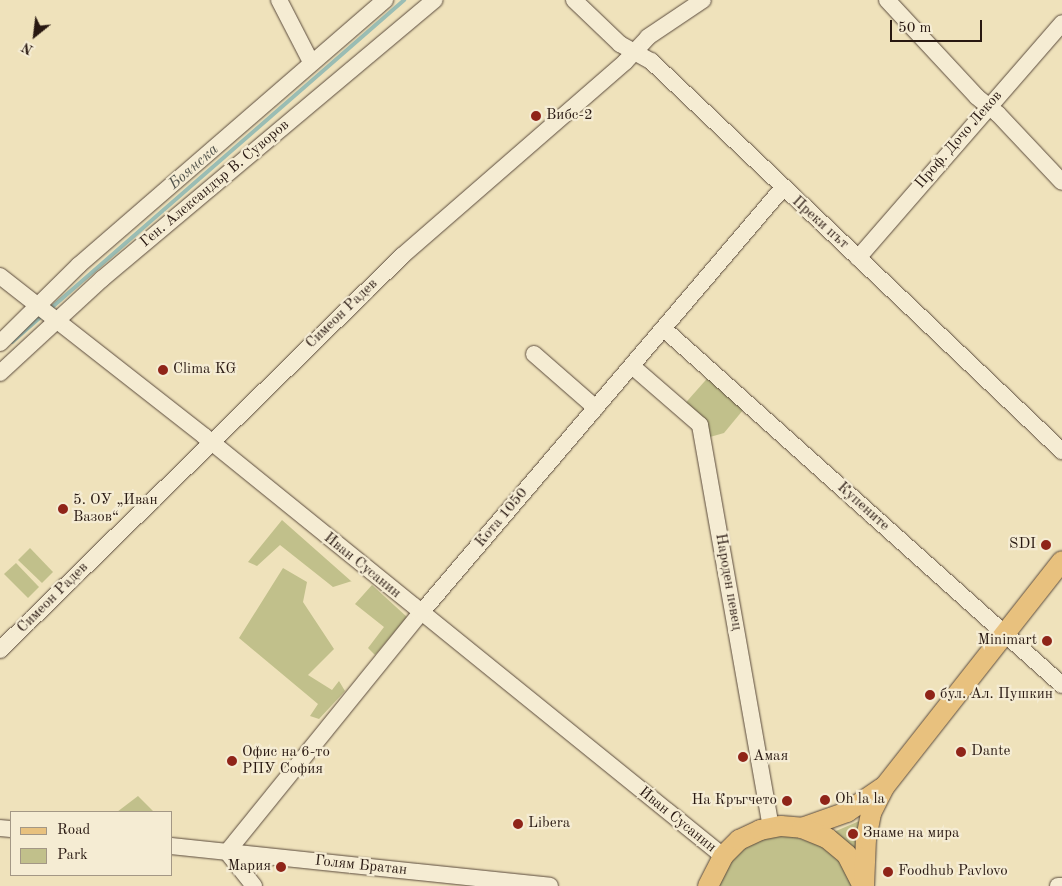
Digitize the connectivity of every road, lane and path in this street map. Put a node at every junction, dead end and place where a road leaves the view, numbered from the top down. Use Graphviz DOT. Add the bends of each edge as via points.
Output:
graph roads {
  1 [pos="279,0"];
  2 [pos="385,0"];
  3 [pos="435,0"];
  4 [pos="574,0"];
  5 [pos="703,0"];
  6 [pos="887,0"];
  7 [pos="1062,23"];
  8 [pos="635,51"];
  9 [pos="311,62"];
  10 [pos="988,106"];
  11 [pos="1062,182"];
  12 [pos="782,189"];
  13 [pos="858,258"];
  14 [pos="0,276"];
  15 [pos="38,308"];
  16 [pos="57,322"];
  17 [pos="664,329"];
  18 [pos="0,342"];
  19 [pos="534,354"];
  20 [pos="632,366"];
  21 [pos="0,372"];
  22 [pos="596,408"];
  23 [pos="210,442"];
  24 [pos="1062,451"];
  25 [pos="1062,561"];
  26 [pos="420,614"];
  27 [pos="1005,633"];
  28 [pos="0,650"];
  29 [pos="1062,685"];
  30 [pos="885,786"];
  31 [pos="771,827"];
  32 [pos="802,828"];
  33 [pos="172,846"];
  34 [pos="227,852"];
  35 [pos="722,856"];
  36 [pos="250,885"];
  37 [pos="550,886"];
  38 [pos="708,886"];
  39 [pos="863,886"];
  40 [pos="1058,886"];
  41 [pos="1062,886"];
  1 -- 9 [label="street"];
  2 -- 9 [label="street, Ген. Александър В. Суворов"];
  3 -- 16 [label="street, Ген. Александър В. Суворов" via="102,279"];
  4 -- 8 [label="street, Преки път" via="620,44"];
  5 -- 8 [label="street, Симеон Радев" via="648,37"];
  6 -- 10 [label="street"];
  7 -- 10 [label="street, Проф. Дочо Леков"];
  8 -- 12 [label="street, Преки път" via="651,61"];
  8 -- 23 [label="street, Симеон Радев" via="402,256"];
  9 -- 15 [label="street, Ген. Александър В. Суворов" via="79,265"];
  10 -- 11 [label="street"];
  10 -- 13 [label="street, Проф. Дочо Леков"];
  12 -- 13 [label="street, Преки път"];
  12 -- 17 [label="street, Кота 1050"];
  13 -- 24 [label="street, Преки път"];
  14 -- 15 [label="street, Иван Сусанин"];
  15 -- 16 [label="street, Иван Сусанин"];
  15 -- 18 [label="street, Ген. Александър В. Суворов"];
  16 -- 21 [label="street, Ген. Александър В. Суворов"];
  16 -- 23 [label="street, Иван Сусанин"];
  17 -- 20 [label="street, Кота 1050"];
  17 -- 27 [label="street, Купените"];
  19 -- 22 [label="street"];
  20 -- 22 [label="street, Кота 1050"];
  20 -- 31 [label="street, Народен певец" via="700,425"];
  22 -- 26 [label="street, Кота 1050"];
  23 -- 26 [label="street, Иван Сусанин"];
  23 -- 28 [label="street, Симеон Радев"];
  25 -- 27 [label="main road"];
  26 -- 34 [label="street, Кота 1050"];
  26 -- 35 [label="street, Иван Сусанин"];
  27 -- 29 [label="street, Купените"];
  27 -- 30 [label="main road"];
  30 -- 32 [label="main road" via="847,812"];
  30 -- 39 [label="main road" via="871,813"];
  31 -- 32 [label="main road"];
  31 -- 35 [label="main road" via="744,838"];
  32 -- 39 [label="main road" via="827,838 841,848 855,866"];
  33 -- 34 [label="street, Голям Братан"];
  34 -- 36 [label="street"];
  34 -- 37 [label="street, Голям Братан"];
  35 -- 38 [label="main road"];
  40 -- 41 [label="street"];
}
